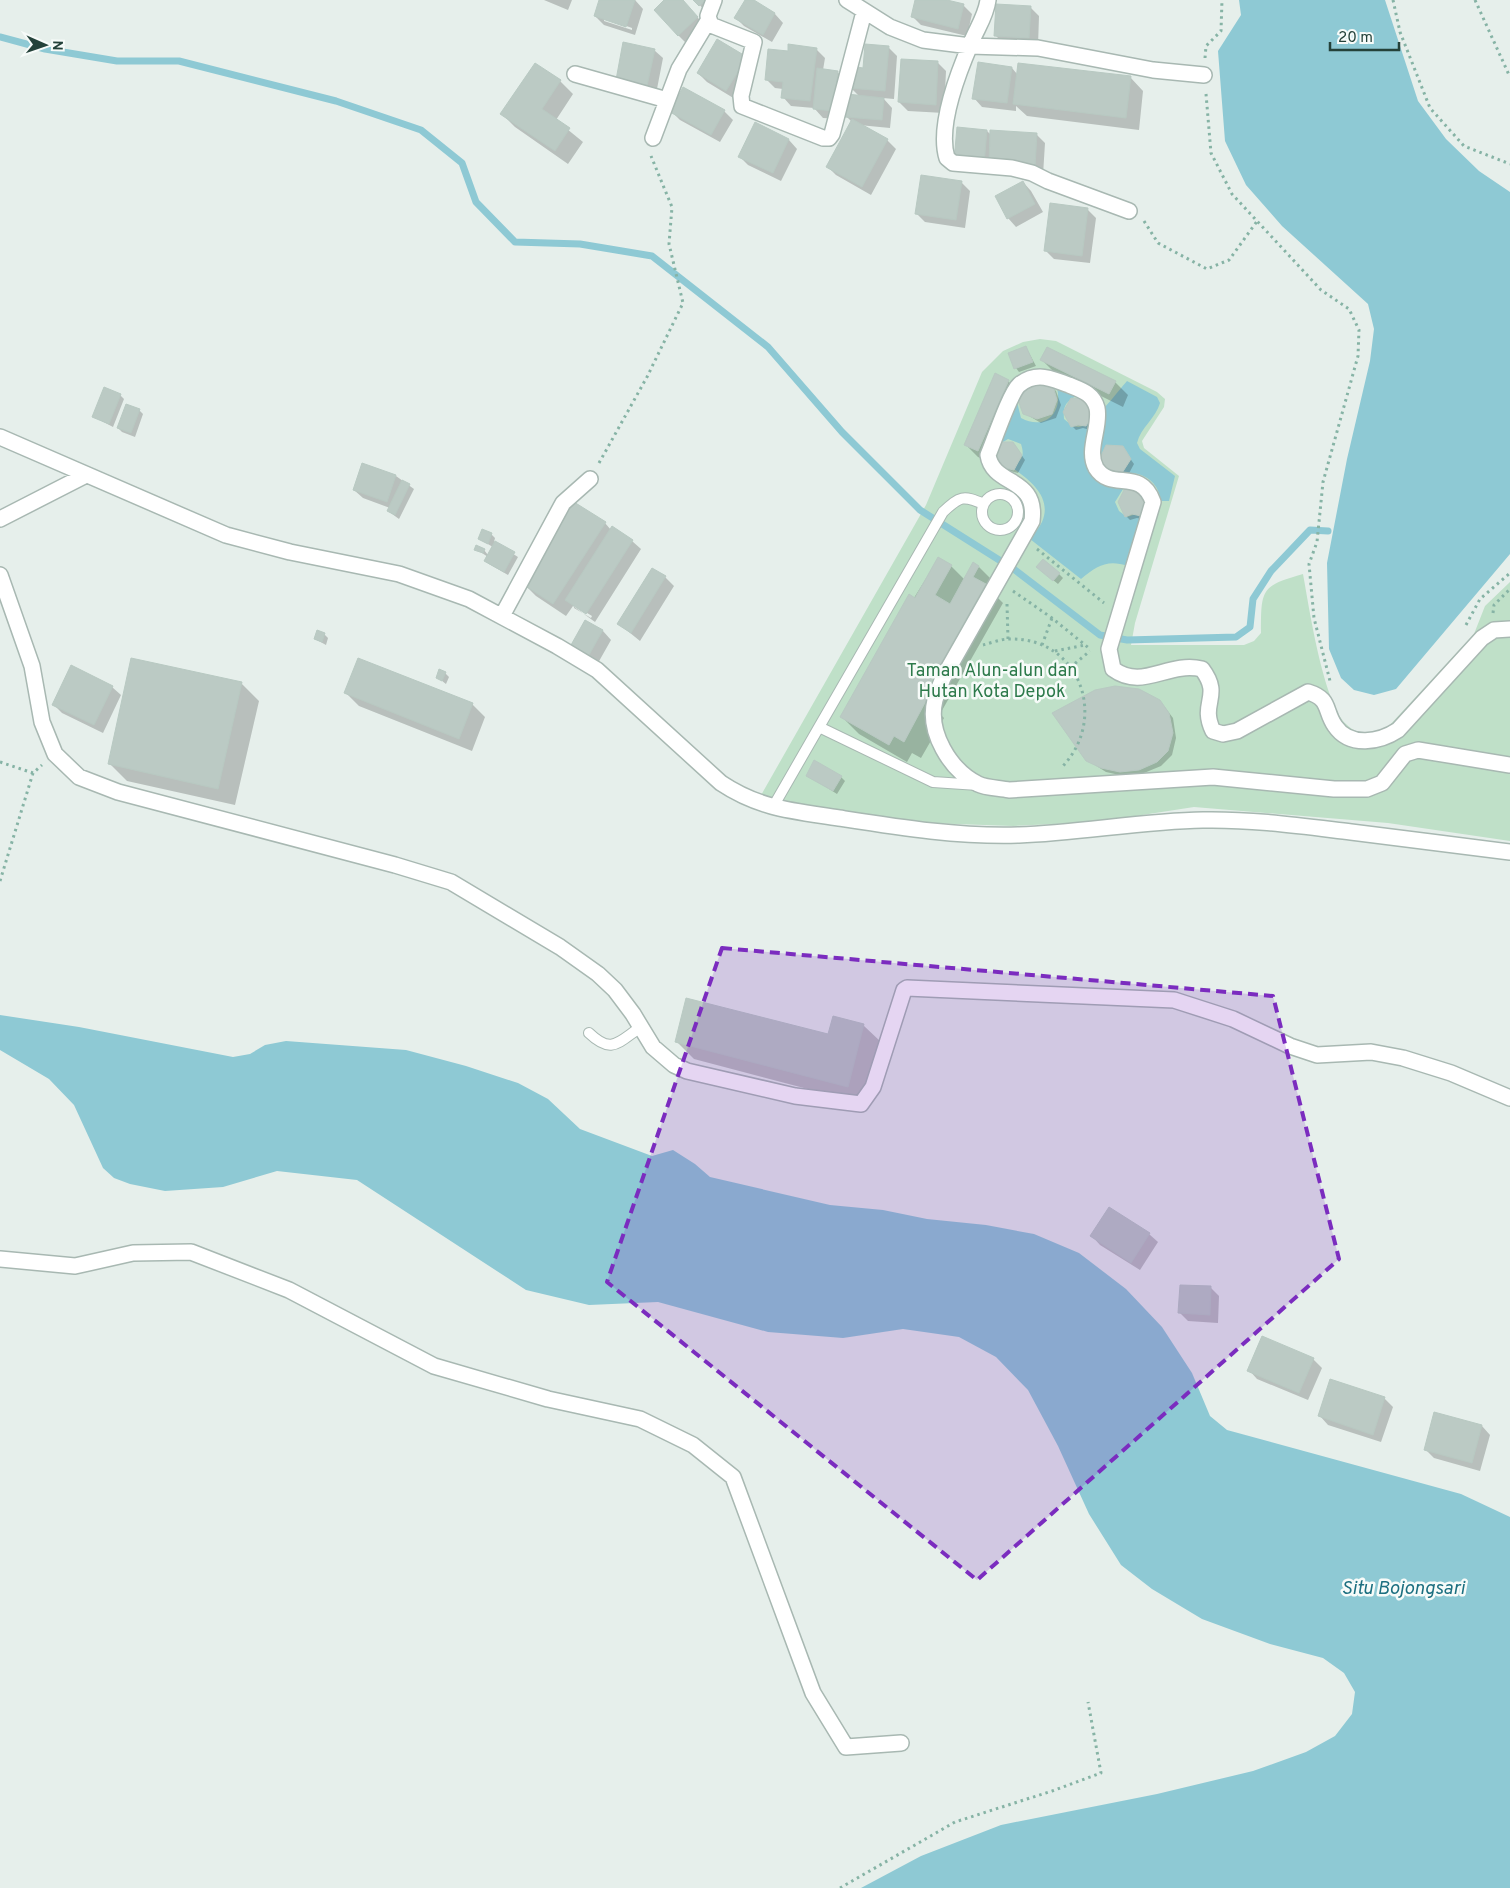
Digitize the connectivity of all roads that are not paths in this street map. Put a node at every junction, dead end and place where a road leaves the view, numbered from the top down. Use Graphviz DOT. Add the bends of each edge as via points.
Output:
graph roads {
  1 [pos="714,0"];
  2 [pos="847,0"];
  3 [pos="988,0"];
  4 [pos="864,12"];
  5 [pos="708,21"];
  6 [pos="972,41"];
  7 [pos="575,74"];
  8 [pos="1204,75"];
  9 [pos="666,100"];
  10 [pos="653,138"];
  11 [pos="1129,212"];
  12 [pos="0,437"];
  13 [pos="86,475"];
  14 [pos="590,479"];
  15 [pos="984,504"];
  16 [pos="0,520"];
  17 [pos="0,575"];
  18 [pos="502,616"];
  19 [pos="1510,629"];
  20 [pos="820,727"];
  21 [pos="1510,765"];
  22 [pos="979,785"];
  23 [pos="773,806"];
  24 [pos="1510,852"];
  25 [pos="641,1027"];
  26 [pos="589,1033"];
  27 [pos="1510,1098"];
  28 [pos="0,1259"];
  29 [pos="901,1743"];
  1 -- 5 [label="street"];
  2 -- 4 [label="street"];
  3 -- 6 [label="street" via="986,13"];
  4 -- 5 [label="street" via="829,138 742,106 741,96 754,42"];
  4 -- 6 [label="street" via="923,40"];
  5 -- 9 [label="street" via="688,52"];
  6 -- 8 [label="street" via="1038,48 1153,70"];
  6 -- 11 [label="street" via="945,118 943,139 949,161 1032,173"];
  7 -- 9 [label="street"];
  9 -- 10 [label="street"];
  12 -- 13 [label="street"];
  13 -- 16 [label="street"];
  13 -- 18 [label="street" via="226,535 421,580"];
  14 -- 18 [label="street" via="563,503"];
  15 -- 20 [label="lane" via="967,497 956,500 943,512"];
  17 -- 25 [label="street" via="32,666 42,722 55,754 79,777 118,792 451,882 582,961 615,990"];
  18 -- 23 [label="street" via="598,670 721,783 752,801"];
  19 -- 22 [label="street" via="1494,630 1482,638 1398,730 1385,738 1368,742 1349,738 1335,727 1326,702 1308,692 1237,731 1224,734 1212,731 1207,709 1213,691 1202,669 1181,668 1135,679 1122,676 1113,669 1109,655 1153,502 1143,485 1107,479 1094,465 1097,410 1087,392 1051,378 1028,379 1018,386 988,455 996,471 1025,489 1034,508 1032,521 1002,582 956,654 934,701 934,723 942,748 957,770"];
  20 -- 22 [label="lane" via="933,782"];
  20 -- 23 [label="lane"];
  21 -- 22 [label="street" via="1418,750 1405,754 1382,783 1368,789 1334,789 1213,777 1008,790"];
  23 -- 24 [label="street" via="868,823 1015,836 1202,820 1279,823"];
  25 -- 26 [label="lane" via="615,1045 608,1046"];
  25 -- 27 [label="street" via="663,1058 687,1072 819,1100 861,1104 873,1088 907,988 1174,1000 1233,1019 1317,1055 1371,1052 1403,1058 1451,1073"];
  28 -- 29 [label="street" via="75,1266 132,1253 191,1252 289,1290 434,1366 548,1399 640,1419 694,1445 734,1477 813,1693 846,1747"];
}
